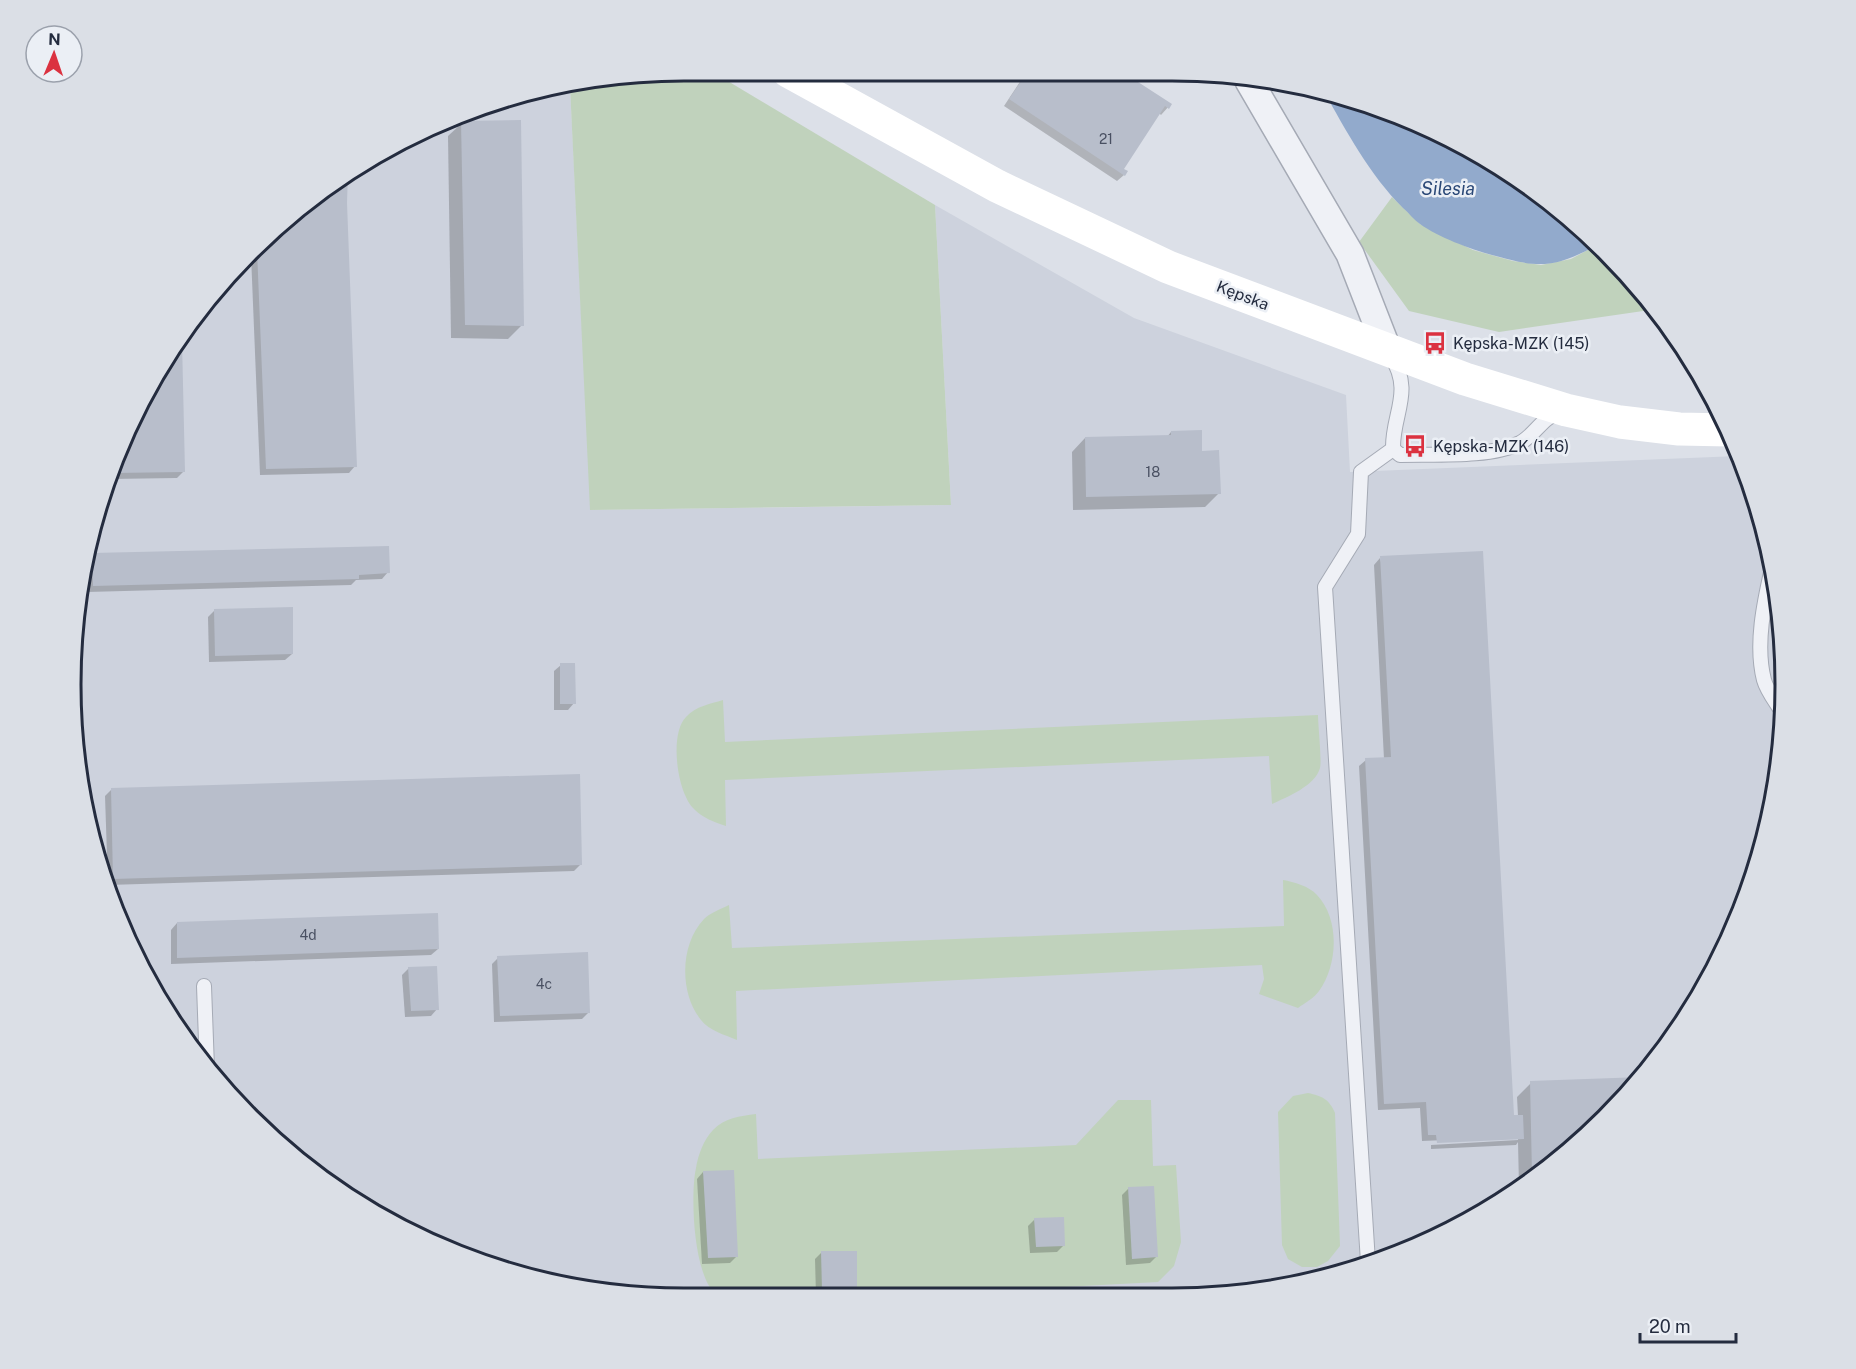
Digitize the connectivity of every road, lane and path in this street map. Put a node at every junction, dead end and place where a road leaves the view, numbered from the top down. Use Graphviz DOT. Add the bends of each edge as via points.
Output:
graph roads {
  1 [pos="808,81"];
  2 [pos="1252,86"];
  3 [pos="1387,350"];
  4 [pos="1566,410"];
  5 [pos="1718,430"];
  6 [pos="1393,449"];
  7 [pos="1767,589"];
  8 [pos="1775,699"];
  9 [pos="204,986"];
  10 [pos="206,1053"];
  11 [pos="1368,1255"];
  1 -- 3 [label="street, Kępska" via="998,186 1168,267"];
  2 -- 3 [label="street" via="1350,254"];
  3 -- 4 [label="street, Kępska"];
  3 -- 6 [label="lane" via="1402,386"];
  4 -- 5 [label="street, Kępska" via="1620,422"];
  4 -- 6 [label="lane" via="1553,414 1528,438 1498,451 1400,455"];
  6 -- 11 [label="lane" via="1361,472 1358,534 1325,586"];
  7 -- 8 [label="lane" via="1761,644 1764,681"];
  9 -- 10 [label="lane"];
}
